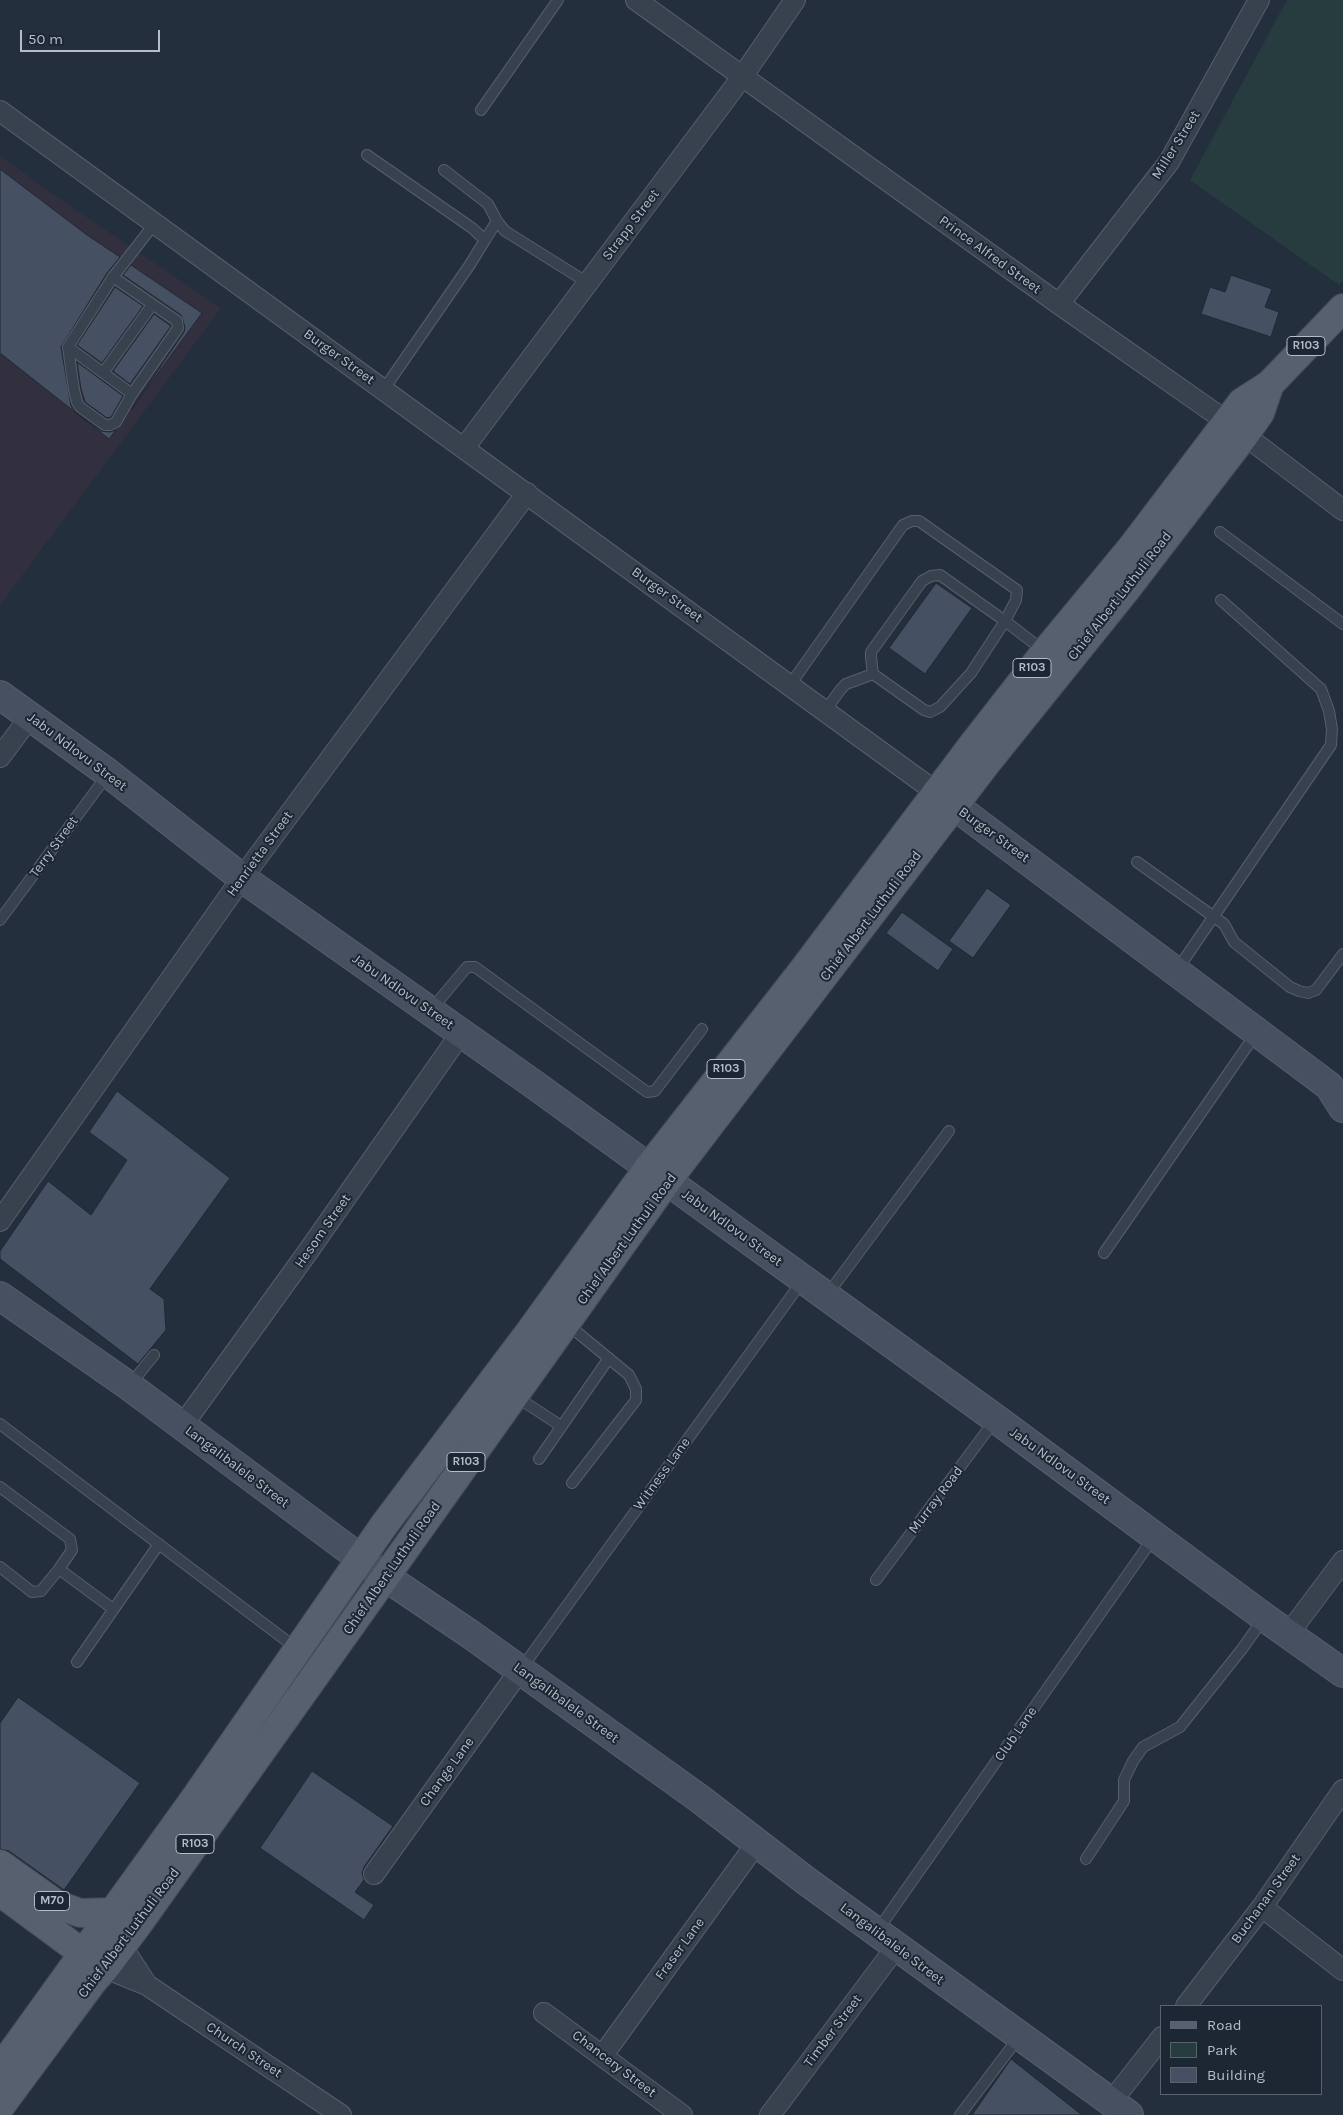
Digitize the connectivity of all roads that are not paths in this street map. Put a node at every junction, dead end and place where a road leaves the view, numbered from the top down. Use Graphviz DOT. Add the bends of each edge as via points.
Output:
graph roads {
  1 [pos="558,0"];
  2 [pos="636,0"];
  3 [pos="795,0"];
  4 [pos="1259,0"];
  5 [pos="742,77"];
  6 [pos="481,110"];
  7 [pos="0,111"];
  8 [pos="367,155"];
  9 [pos="444,170"];
  10 [pos="496,221"];
  11 [pos="155,223"];
  12 [pos="485,240"];
  13 [pos="113,277"];
  14 [pos="588,283"];
  15 [pos="1059,304"];
  16 [pos="152,305"];
  17 [pos="1343,308"];
  18 [pos="68,346"];
  19 [pos="103,373"];
  20 [pos="384,389"];
  21 [pos="132,394"];
  22 [pos="1235,428"];
  23 [pos="464,448"];
  24 [pos="527,493"];
  25 [pos="1343,510"];
  26 [pos="1220,532"];
  27 [pos="1220,600"];
  28 [pos="1005,621"];
  29 [pos="1343,624"];
  30 [pos="1045,652"];
  31 [pos="873,674"];
  32 [pos="790,685"];
  33 [pos="0,695"];
  34 [pos="825,711"];
  35 [pos="30,717"];
  36 [pos="0,757"];
  37 [pos="108,774"];
  38 [pos="945,799"];
  39 [pos="1137,862"];
  40 [pos="242,878"];
  41 [pos="1214,917"];
  42 [pos="0,920"];
  43 [pos="1343,954"];
  44 [pos="1176,971"];
  45 [pos="430,1012"];
  46 [pos="702,1029"];
  47 [pos="1257,1032"];
  48 [pos="461,1033"];
  49 [pos="1338,1094"];
  50 [pos="949,1130"];
  51 [pos="658,1174"];
  52 [pos="0,1221"];
  53 [pos="1104,1253"];
  54 [pos="803,1279"];
  55 [pos="826,1295"];
  56 [pos="0,1296"];
  57 [pos="566,1323"];
  58 [pos="154,1355"];
  59 [pos="609,1358"];
  60 [pos="129,1386"];
  61 [pos="514,1396"];
  62 [pos="996,1419"];
  63 [pos="0,1424"];
  64 [pos="182,1426"];
  65 [pos="561,1426"];
  66 [pos="539,1459"];
  67 [pos="572,1483"];
  68 [pos="0,1488"];
  69 [pos="1155,1536"];
  70 [pos="159,1544"];
  71 [pos="360,1558"];
  72 [pos="1343,1560"];
  73 [pos="0,1567"];
  74 [pos="59,1569"];
  75 [pos="384,1576"];
  76 [pos="876,1580"];
  77 [pos="113,1609"];
  78 [pos="1264,1617"];
  79 [pos="1289,1633"];
  80 [pos="298,1649"];
  81 [pos="77,1662"];
  82 [pos="520,1670"];
  83 [pos="1343,1673"];
  84 [pos="1343,1790"];
  85 [pos="756,1844"];
  86 [pos="1086,1859"];
  87 [pos="0,1864"];
  88 [pos="374,1874"];
  89 [pos="0,1892"];
  90 [pos="1262,1907"];
  91 [pos="113,1912"];
  92 [pos="887,1939"];
  93 [pos="121,1945"];
  94 [pos="95,1961"];
  95 [pos="1343,1970"];
  96 [pos="147,1985"];
  97 [pos="1187,2005"];
  98 [pos="544,2013"];
  99 [pos="1019,2037"];
  100 [pos="1160,2040"];
  101 [pos="603,2055"];
  102 [pos="0,2069"];
  103 [pos="0,2107"];
  104 [pos="1120,2109"];
  105 [pos="341,2115"];
  106 [pos="682,2115"];
  107 [pos="770,2115"];
  108 [pos="960,2115"];
  1 -- 6 [label="lane"];
  2 -- 5 [label="street, Prince Alfred Street"];
  3 -- 5 [label="street, Strapp Street"];
  4 -- 15 [label="street, Miller Street" via="1169,162"];
  5 -- 14 [label="street, Strapp Street"];
  5 -- 15 [label="street, Prince Alfred Street"];
  7 -- 11 [label="street, Burger Street"];
  8 -- 12 [label="lane"];
  9 -- 10 [label="lane" via="488,204"];
  10 -- 12 [label="lane"];
  10 -- 14 [label="lane" via="505,231"];
  11 -- 13 [label="lane"];
  11 -- 20 [label="street, Burger Street"];
  12 -- 20 [label="lane"];
  13 -- 16 [label="lane"];
  13 -- 18 [label="lane"];
  14 -- 23 [label="street, Strapp Street"];
  15 -- 22 [label="street, Prince Alfred Street"];
  16 -- 19 [label="lane"];
  16 -- 21 [label="lane" via="177,321 178,328"];
  17 -- 22 [label="main road, Chief Albert Luthuli Road / R103" via="1270,384 1242,402"];
  18 -- 19 [label="lane"];
  18 -- 21 [label="lane" via="74,390 80,407 105,425 110,425 116,422"];
  19 -- 21 [label="lane"];
  20 -- 23 [label="street, Burger Street"];
  22 -- 25 [label="street, Prince Alfred Street"];
  22 -- 30 [label="main road, Chief Albert Luthuli Road / R103"];
  22 -- 38 [label="main road, Chief Albert Luthuli Road / R103" via="1125,591 989,760"];
  23 -- 24 [label="street, Burger Street"];
  24 -- 32 [label="street, Burger Street"];
  24 -- 40 [label="street, Henrietta Street"];
  26 -- 29 [label="lane"];
  27 -- 41 [label="lane" via="1321,689 1332,729 1331,744"];
  28 -- 30 [label="lane"];
  28 -- 31 [label="lane" via="971,673 935,711 924,710"];
  28 -- 31 [label="lane" via="940,576 927,578 871,652"];
  28 -- 32 [label="lane" via="1016,600 1017,590 919,521 912,521 903,525"];
  30 -- 38 [label="main road, Chief Albert Luthuli Road / R103"];
  31 -- 34 [label="lane" via="846,684"];
  32 -- 34 [label="street, Burger Street"];
  33 -- 35 [label="street, Jabu Ndlovu Street"];
  34 -- 38 [label="street, Burger Street"];
  35 -- 36 [label="street"];
  35 -- 37 [label="street, Jabu Ndlovu Street"];
  37 -- 40 [label="street, Jabu Ndlovu Street"];
  37 -- 42 [label="lane, Terry Street"];
  38 -- 44 [label="street, Burger Street"];
  38 -- 51 [label="main road, Chief Albert Luthuli Road / R103" via="803,970"];
  39 -- 41 [label="lane"];
  40 -- 45 [label="street, Jabu Ndlovu Street"];
  40 -- 52 [label="street, Henrietta Street"];
  41 -- 43 [label="lane" via="1224,924 1234,942 1299,991 1316,990"];
  41 -- 44 [label="lane"];
  44 -- 47 [label="street, Burger Street"];
  45 -- 46 [label="lane" via="467,968 475,967 647,1092 655,1091"];
  45 -- 48 [label="street, Jabu Ndlovu Street"];
  47 -- 49 [label="street, Burger Street"];
  47 -- 53 [label="lane"];
  48 -- 51 [label="street, Jabu Ndlovu Street"];
  48 -- 64 [label="street, Hesom Street"];
  50 -- 55 [label="lane"];
  51 -- 54 [label="street, Jabu Ndlovu Street"];
  51 -- 57 [label="main road, Chief Albert Luthuli Road / R103"];
  51 -- 71 [label="main road, Chief Albert Luthuli Road / R103" via="534,1326"];
  54 -- 55 [label="street, Jabu Ndlovu Street"];
  54 -- 82 [label="lane, Witness Lane"];
  55 -- 62 [label="street, Jabu Ndlovu Street"];
  56 -- 60 [label="street, Langalibalele Street"];
  57 -- 59 [label="lane"];
  57 -- 61 [label="main road, Chief Albert Luthuli Road / R103"];
  58 -- 60 [label="lane"];
  59 -- 65 [label="lane"];
  59 -- 67 [label="lane" via="629,1375 636,1389 636,1400"];
  60 -- 64 [label="street, Langalibalele Street"];
  61 -- 65 [label="lane"];
  61 -- 75 [label="main road, Chief Albert Luthuli Road / R103"];
  62 -- 69 [label="street, Jabu Ndlovu Street"];
  62 -- 76 [label="lane, Murray Road"];
  63 -- 70 [label="lane"];
  64 -- 71 [label="street, Langalibalele Street"];
  65 -- 66 [label="lane"];
  68 -- 74 [label="lane" via="70,1540 72,1550"];
  69 -- 78 [label="street, Jabu Ndlovu Street"];
  69 -- 92 [label="lane, Club Lane"];
  70 -- 77 [label="lane"];
  70 -- 80 [label="lane"];
  71 -- 75 [label="street, Langalibalele Street"];
  71 -- 80 [label="main road, Chief Albert Luthuli Road / R103"];
  72 -- 79 [label="street"];
  73 -- 74 [label="lane" via="32,1592 41,1591"];
  74 -- 77 [label="lane"];
  75 -- 82 [label="street, Langalibalele Street"];
  75 -- 93 [label="main road, Chief Albert Luthuli Road / R103" via="348,1631"];
  77 -- 81 [label="lane"];
  78 -- 79 [label="street, Jabu Ndlovu Street"];
  78 -- 86 [label="lane" via="1180,1727 1143,1747 1124,1780 1124,1801"];
  79 -- 83 [label="street, Jabu Ndlovu Street"];
  80 -- 91 [label="main road, Chief Albert Luthuli Road / R103"];
  82 -- 85 [label="street, Langalibalele Street" via="700,1799"];
  82 -- 88 [label="street, Change Lane"];
  84 -- 90 [label="street, Buchanan Street"];
  85 -- 92 [label="street, Langalibalele Street"];
  85 -- 101 [label="street, Fraser Lane"];
  87 -- 91 [label="main road, M70" via="56,1904 80,1913"];
  89 -- 94 [label="main road, Church Street / M70"];
  90 -- 95 [label="street"];
  90 -- 97 [label="street, Buchanan Street"];
  91 -- 94 [label="main road, Chief Albert Luthuli Road / R103"];
  92 -- 99 [label="street, Langalibalele Street"];
  92 -- 107 [label="street, Timber Street"];
  93 -- 94 [label="main road, Chief Albert Luthuli Road / R103"];
  93 -- 96 [label="street, Church Street"];
  94 -- 96 [label="street, Church Street"];
  94 -- 102 [label="main road, Chief Albert Luthuli Road / R103"];
  94 -- 103 [label="main road, Chief Albert Luthuli Road / R103" via="94,1980"];
  96 -- 105 [label="street, Church Street"];
  98 -- 101 [label="street, Chancery Street"];
  99 -- 104 [label="street, Langalibalele Street"];
  99 -- 108 [label="lane"];
  100 -- 104 [label="street"];
  101 -- 106 [label="street, Chancery Street"];
}
